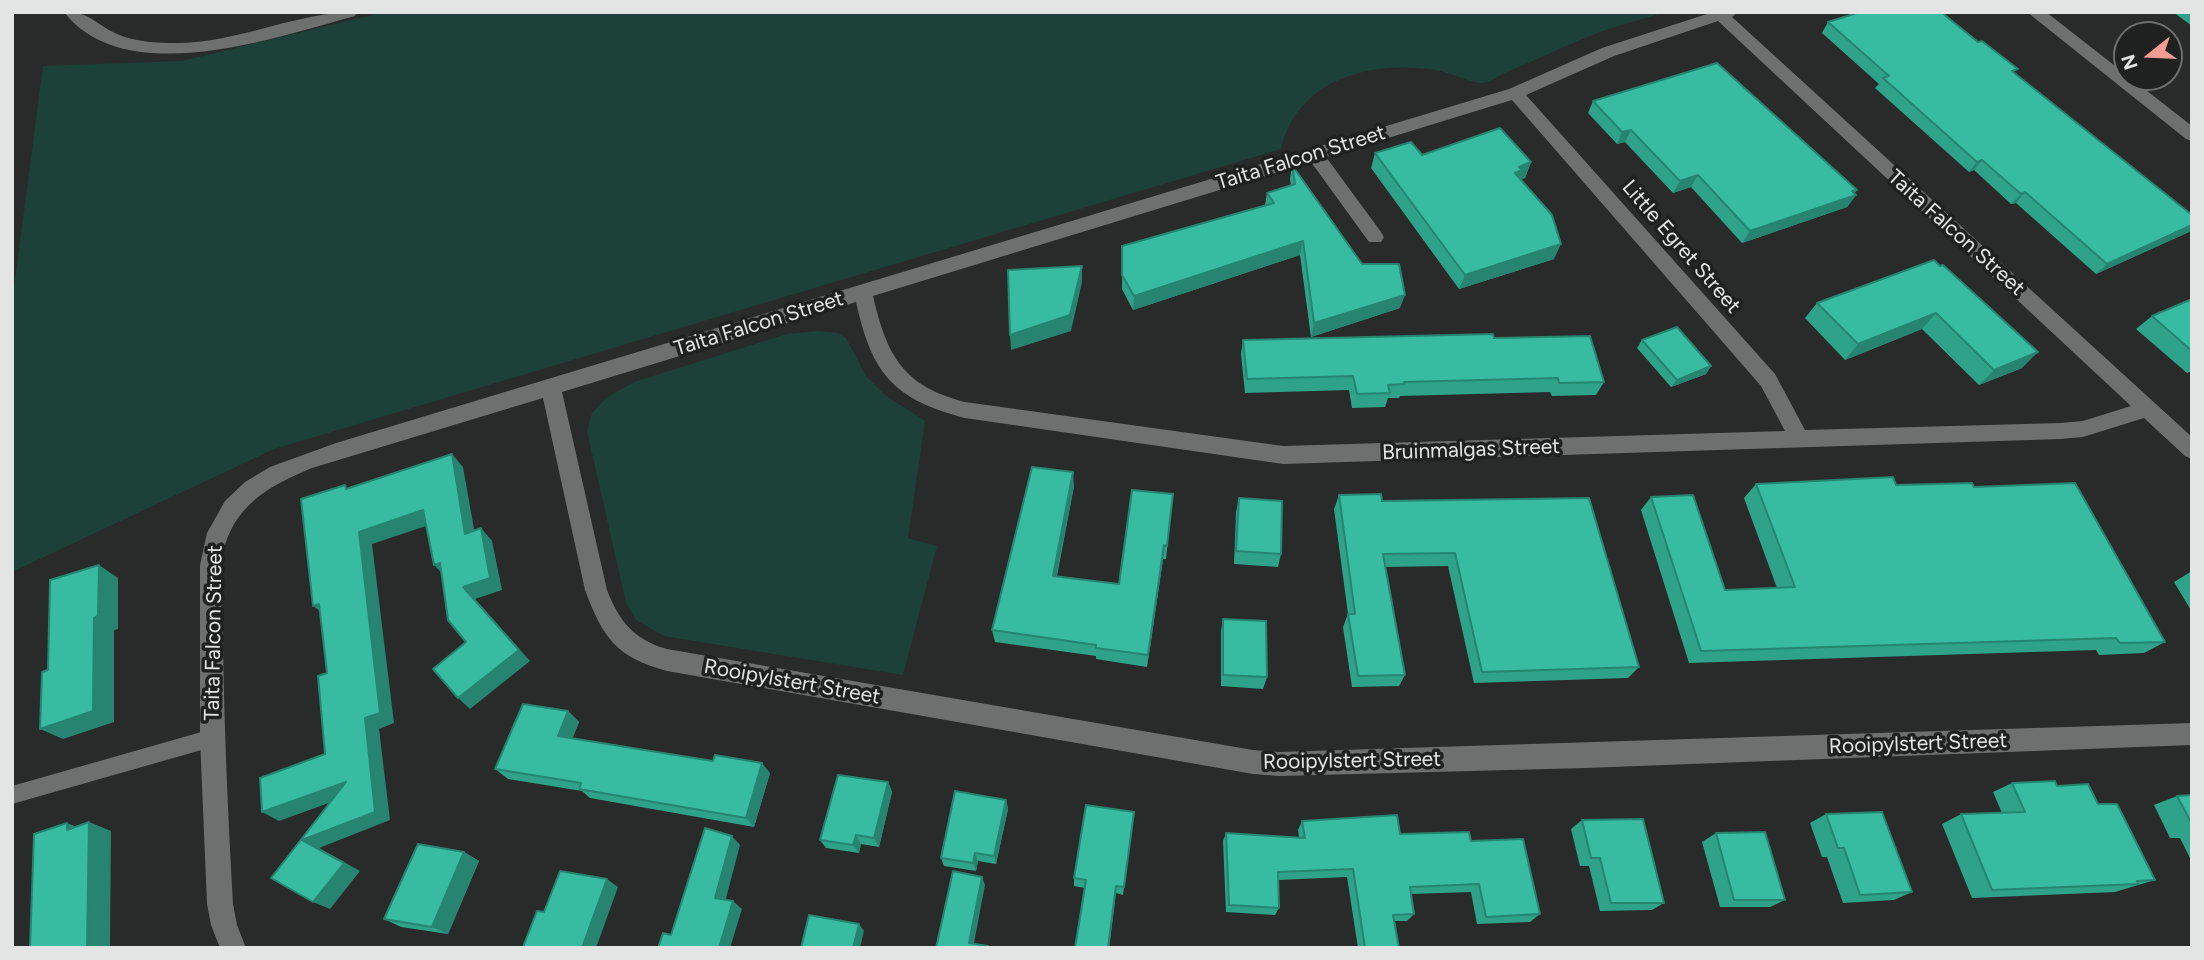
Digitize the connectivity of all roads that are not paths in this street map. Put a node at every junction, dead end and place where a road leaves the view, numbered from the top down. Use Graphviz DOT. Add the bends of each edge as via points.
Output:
graph roads {
  1 [pos="72,12"];
  2 [pos="349,12"];
  3 [pos="2035,12"];
  4 [pos="1725,14"];
  5 [pos="1515,93"];
  6 [pos="2192,135"];
  7 [pos="1314,153"];
  8 [pos="1375,237"];
  9 [pos="863,292"];
  10 [pos="551,387"];
  11 [pos="2148,409"];
  12 [pos="1800,439"];
  13 [pos="2192,450"];
  14 [pos="2192,734"];
  15 [pos="212,738"];
  16 [pos="12,794"];
  17 [pos="233,948"];
  1 -- 2 [label="street" via="99,33 154,48 193,48 248,38"];
  3 -- 6 [label="street"];
  4 -- 5 [label="street, Taita Falcon Street" via="1608,52"];
  4 -- 11 [label="street, Taita Falcon Street" via="1831,120"];
  5 -- 7 [label="street, Taita Falcon Street"];
  5 -- 12 [label="street, Little Egret Street" via="1768,380"];
  7 -- 8 [label="street"];
  7 -- 9 [label="street, Taita Falcon Street"];
  9 -- 10 [label="street, Taita Falcon Street"];
  9 -- 12 [label="street, Bruinmalgas Street" via="877,348 897,378 926,400 965,410 1283,455"];
  10 -- 14 [label="street, Rooipylstert Street" via="604,612 623,641 667,660 1279,764"];
  10 -- 15 [label="street, Taita Falcon Street" via="284,470 243,495 226,514 212,544"];
  11 -- 12 [label="street, Bruinmalgas Street" via="2072,430"];
  11 -- 13 [label="street, Taita Falcon Street"];
  15 -- 16 [label="lane"];
  15 -- 17 [label="street, Taita Falcon Street" via="220,904"];
}
